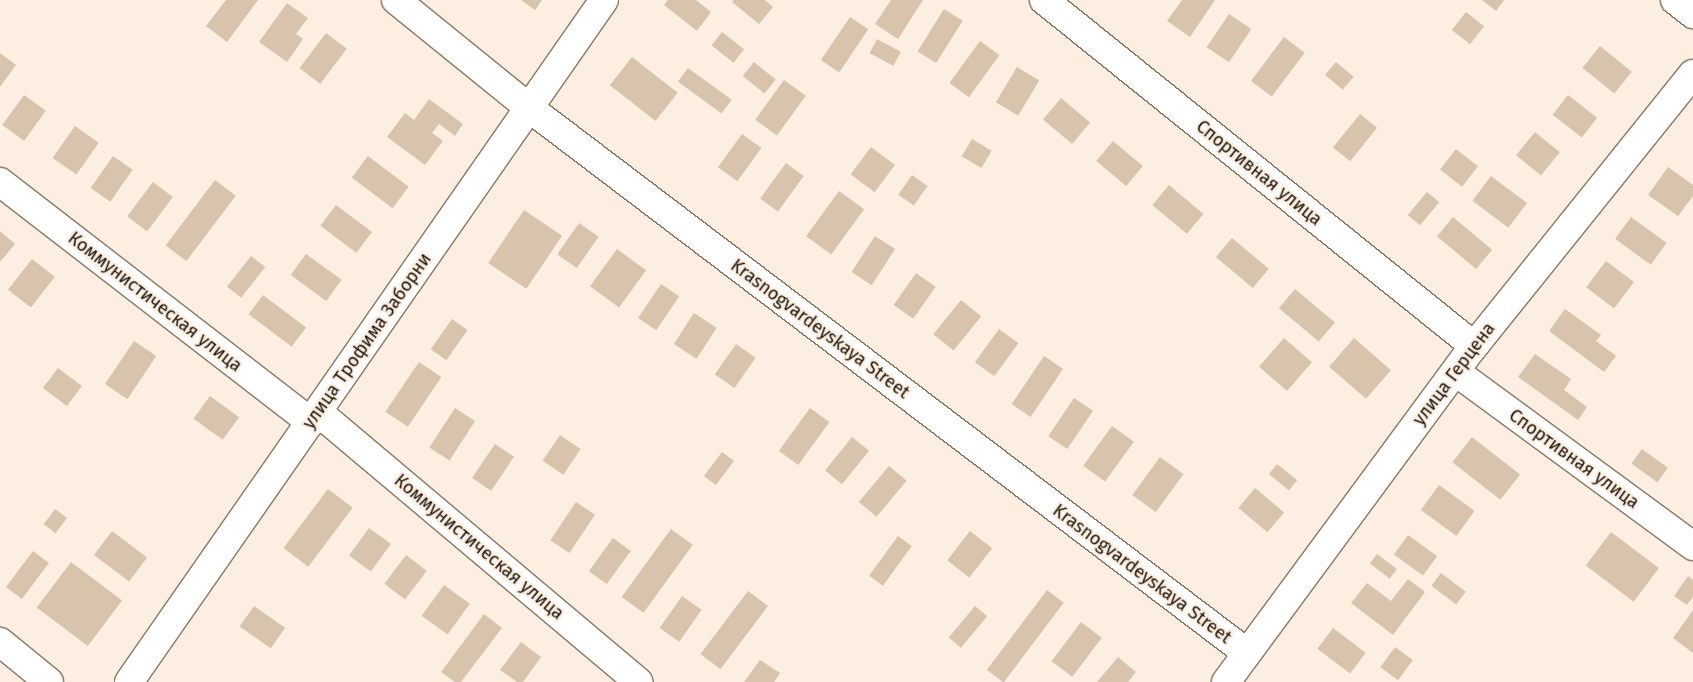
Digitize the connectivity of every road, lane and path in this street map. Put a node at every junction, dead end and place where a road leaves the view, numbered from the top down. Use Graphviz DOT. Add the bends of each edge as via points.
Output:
graph roads {
  1 [pos="396,0"];
  2 [pos="604,0"];
  3 [pos="1044,0"];
  4 [pos="1675,0"];
  5 [pos="1693,14"];
  6 [pos="1693,74"];
  7 [pos="528,107"];
  8 [pos="0,182"];
  9 [pos="1474,346"];
  10 [pos="1456,372"];
  11 [pos="314,417"];
  12 [pos="1693,546"];
  13 [pos="0,642"];
  14 [pos="1247,653"];
  15 [pos="1230,681"];
  16 [pos="49,682"];
  17 [pos="129,682"];
  18 [pos="639,682"];
  1 -- 7 [label="street, Krasnogvardeyskaya Street"];
  2 -- 7 [label="street, улица Трофима Заборни"];
  3 -- 9 [label="street, Спортивная улица"];
  4 -- 5 [label="street"];
  6 -- 9 [label="street, улица Герцена"];
  7 -- 11 [label="street, улица Трофима Заборни"];
  7 -- 14 [label="street, Krasnogvardeyskaya Street"];
  8 -- 11 [label="street, Коммунистическая улица"];
  9 -- 10 [label="street, улица Герцена"];
  10 -- 12 [label="street, Спортивная улица"];
  10 -- 14 [label="street, улица Герцена"];
  11 -- 17 [label="street, улица Трофима Заборни"];
  11 -- 18 [label="street, Коммунистическая улица"];
  13 -- 16 [label="street"];
  14 -- 15 [label="street, улица Герцена"];
}
